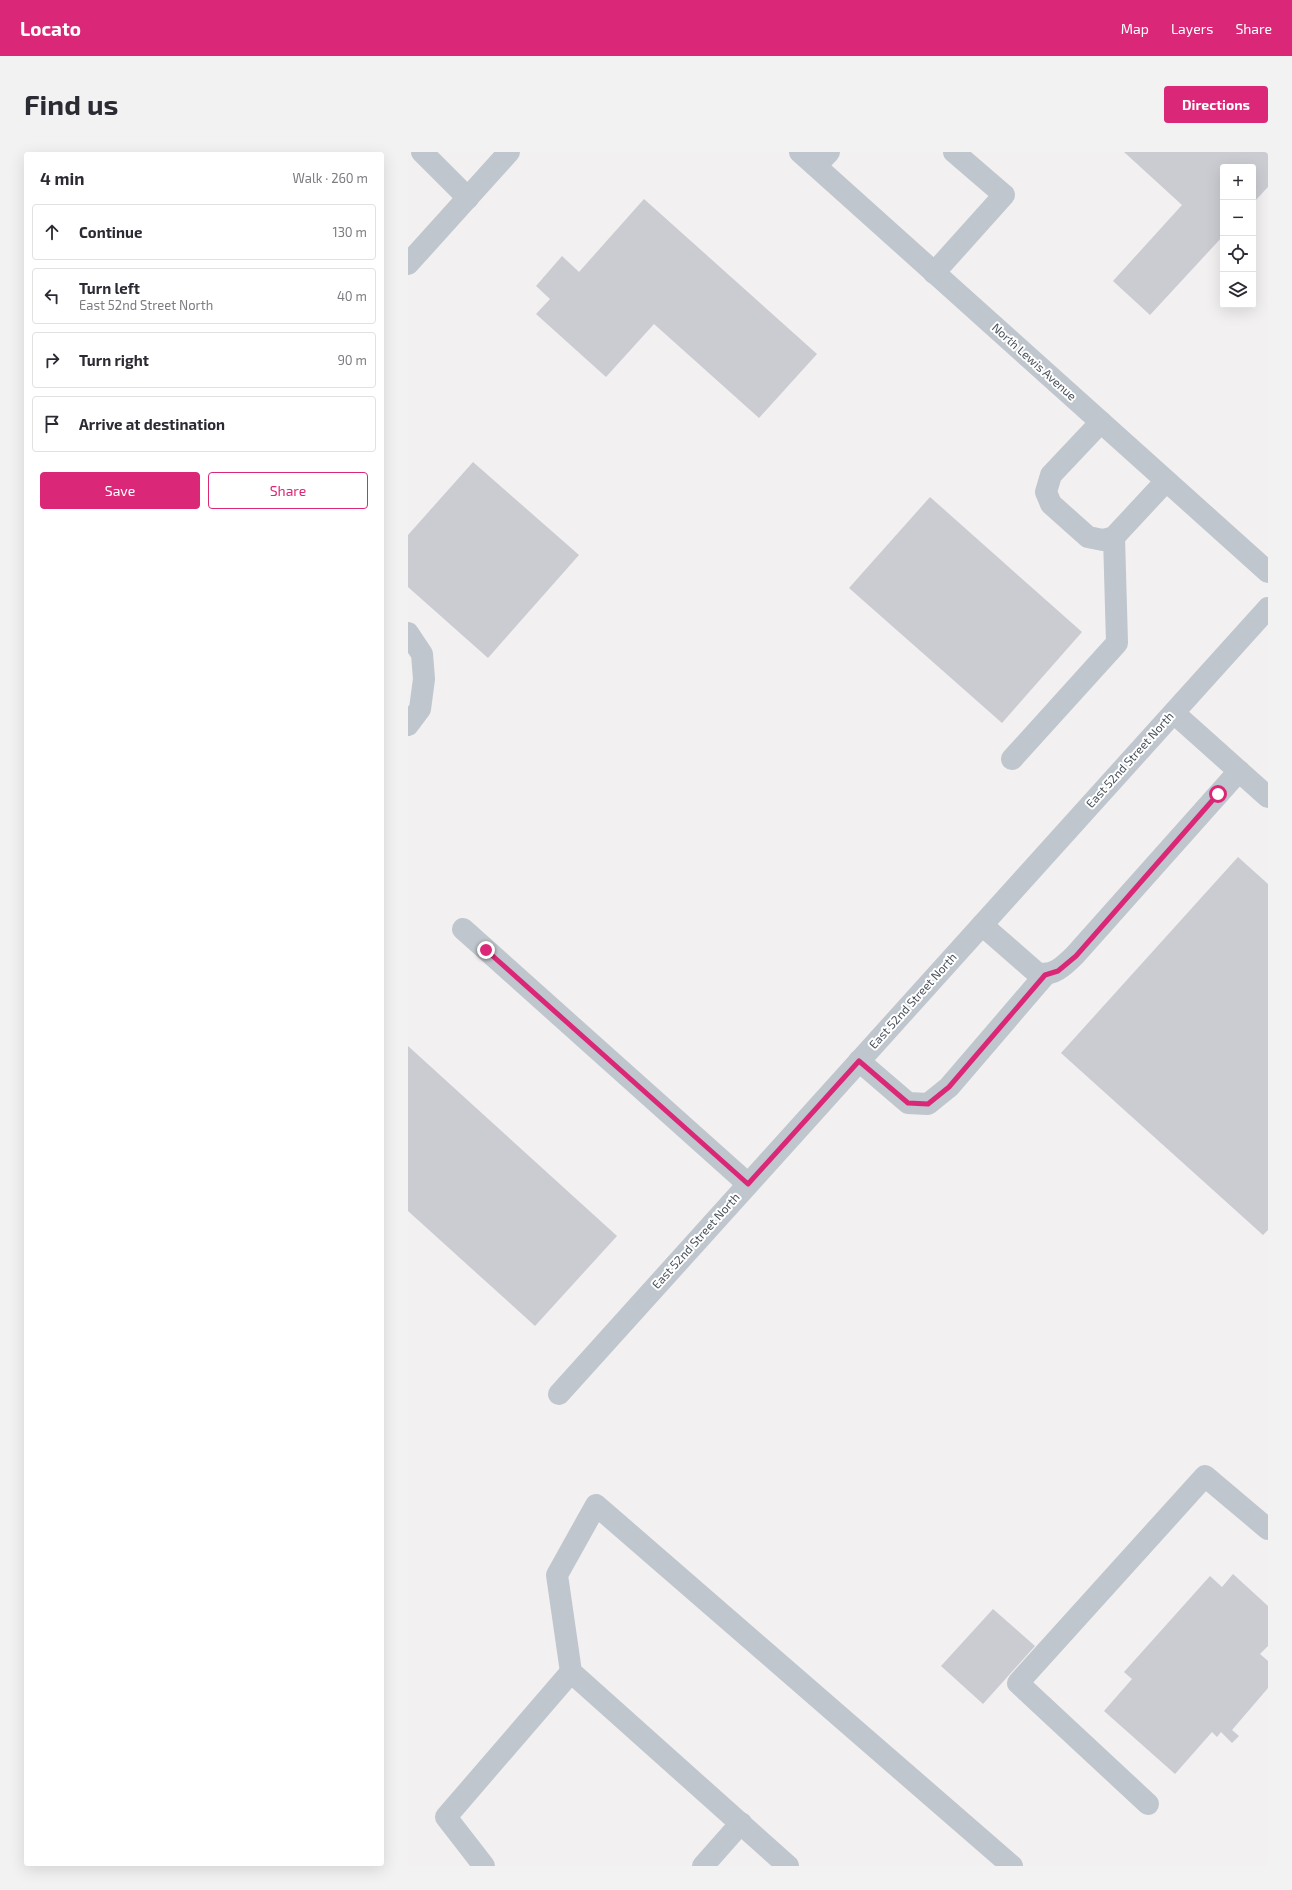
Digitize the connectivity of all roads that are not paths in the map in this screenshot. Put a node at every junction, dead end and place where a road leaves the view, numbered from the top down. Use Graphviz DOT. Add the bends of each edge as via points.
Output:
graph roads {
  1 [pos="422,152"];
  2 [pos="509,152"];
  3 [pos="800,152"];
  4 [pos="954,152"];
  5 [pos="822,159"];
  6 [pos="468,198"];
  7 [pos="408,264"];
  8 [pos="934,273"];
  9 [pos="1101,422"];
  10 [pos="1166,481"];
  11 [pos="1114,537"];
  12 [pos="1268,572"];
  13 [pos="1268,608"];
  14 [pos="408,633"];
  15 [pos="1174,713"];
  16 [pos="408,725"];
  17 [pos="1012,759"];
  18 [pos="1239,771"];
  19 [pos="1268,797"];
  20 [pos="982,925"];
  21 [pos="463,929"];
  22 [pos="1045,975"];
  23 [pos="859,1061"];
  24 [pos="748,1184"];
  25 [pos="559,1394"];
  26 [pos="1268,1529"];
  27 [pos="571,1672"];
  28 [pos="1148,1804"];
  29 [pos="741,1823"];
  30 [pos="484,1866"];
  31 [pos="704,1866"];
  32 [pos="788,1866"];
  33 [pos="1012,1866"];
  1 -- 6 [label="street"];
  2 -- 6 [label="street"];
  3 -- 5 [label="street, North Lewis Avenue"];
  4 -- 8 [label="street" via="1004,195"];
  5 -- 8 [label="street, North Lewis Avenue"];
  6 -- 7 [label="street"];
  8 -- 9 [label="street, North Lewis Avenue"];
  9 -- 10 [label="street, North Lewis Avenue"];
  9 -- 11 [label="street" via="1051,475 1046,492 1051,504 1088,537 1103,540"];
  10 -- 11 [label="street"];
  10 -- 12 [label="street, North Lewis Avenue"];
  11 -- 17 [label="street" via="1117,643"];
  13 -- 15 [label="street, East 52nd Street North"];
  14 -- 16 [label="street" via="422,654 424,679 420,709"];
  15 -- 18 [label="street"];
  15 -- 20 [label="street, East 52nd Street North"];
  18 -- 19 [label="street"];
  18 -- 22 [label="street" via="1076,956 1058,971"];
  20 -- 22 [label="street" via="1037,973"];
  20 -- 23 [label="street, East 52nd Street North"];
  21 -- 24 [label="street"];
  22 -- 23 [label="street" via="949,1087 928,1104 908,1103"];
  23 -- 24 [label="street, East 52nd Street North"];
  24 -- 25 [label="street, East 52nd Street North"];
  26 -- 28 [label="street" via="1205,1476 1018,1683"];
  27 -- 29 [label="street"];
  27 -- 30 [label="street" via="446,1817"];
  27 -- 33 [label="street" via="557,1575 596,1505"];
  29 -- 31 [label="street"];
  29 -- 32 [label="street"];
}
